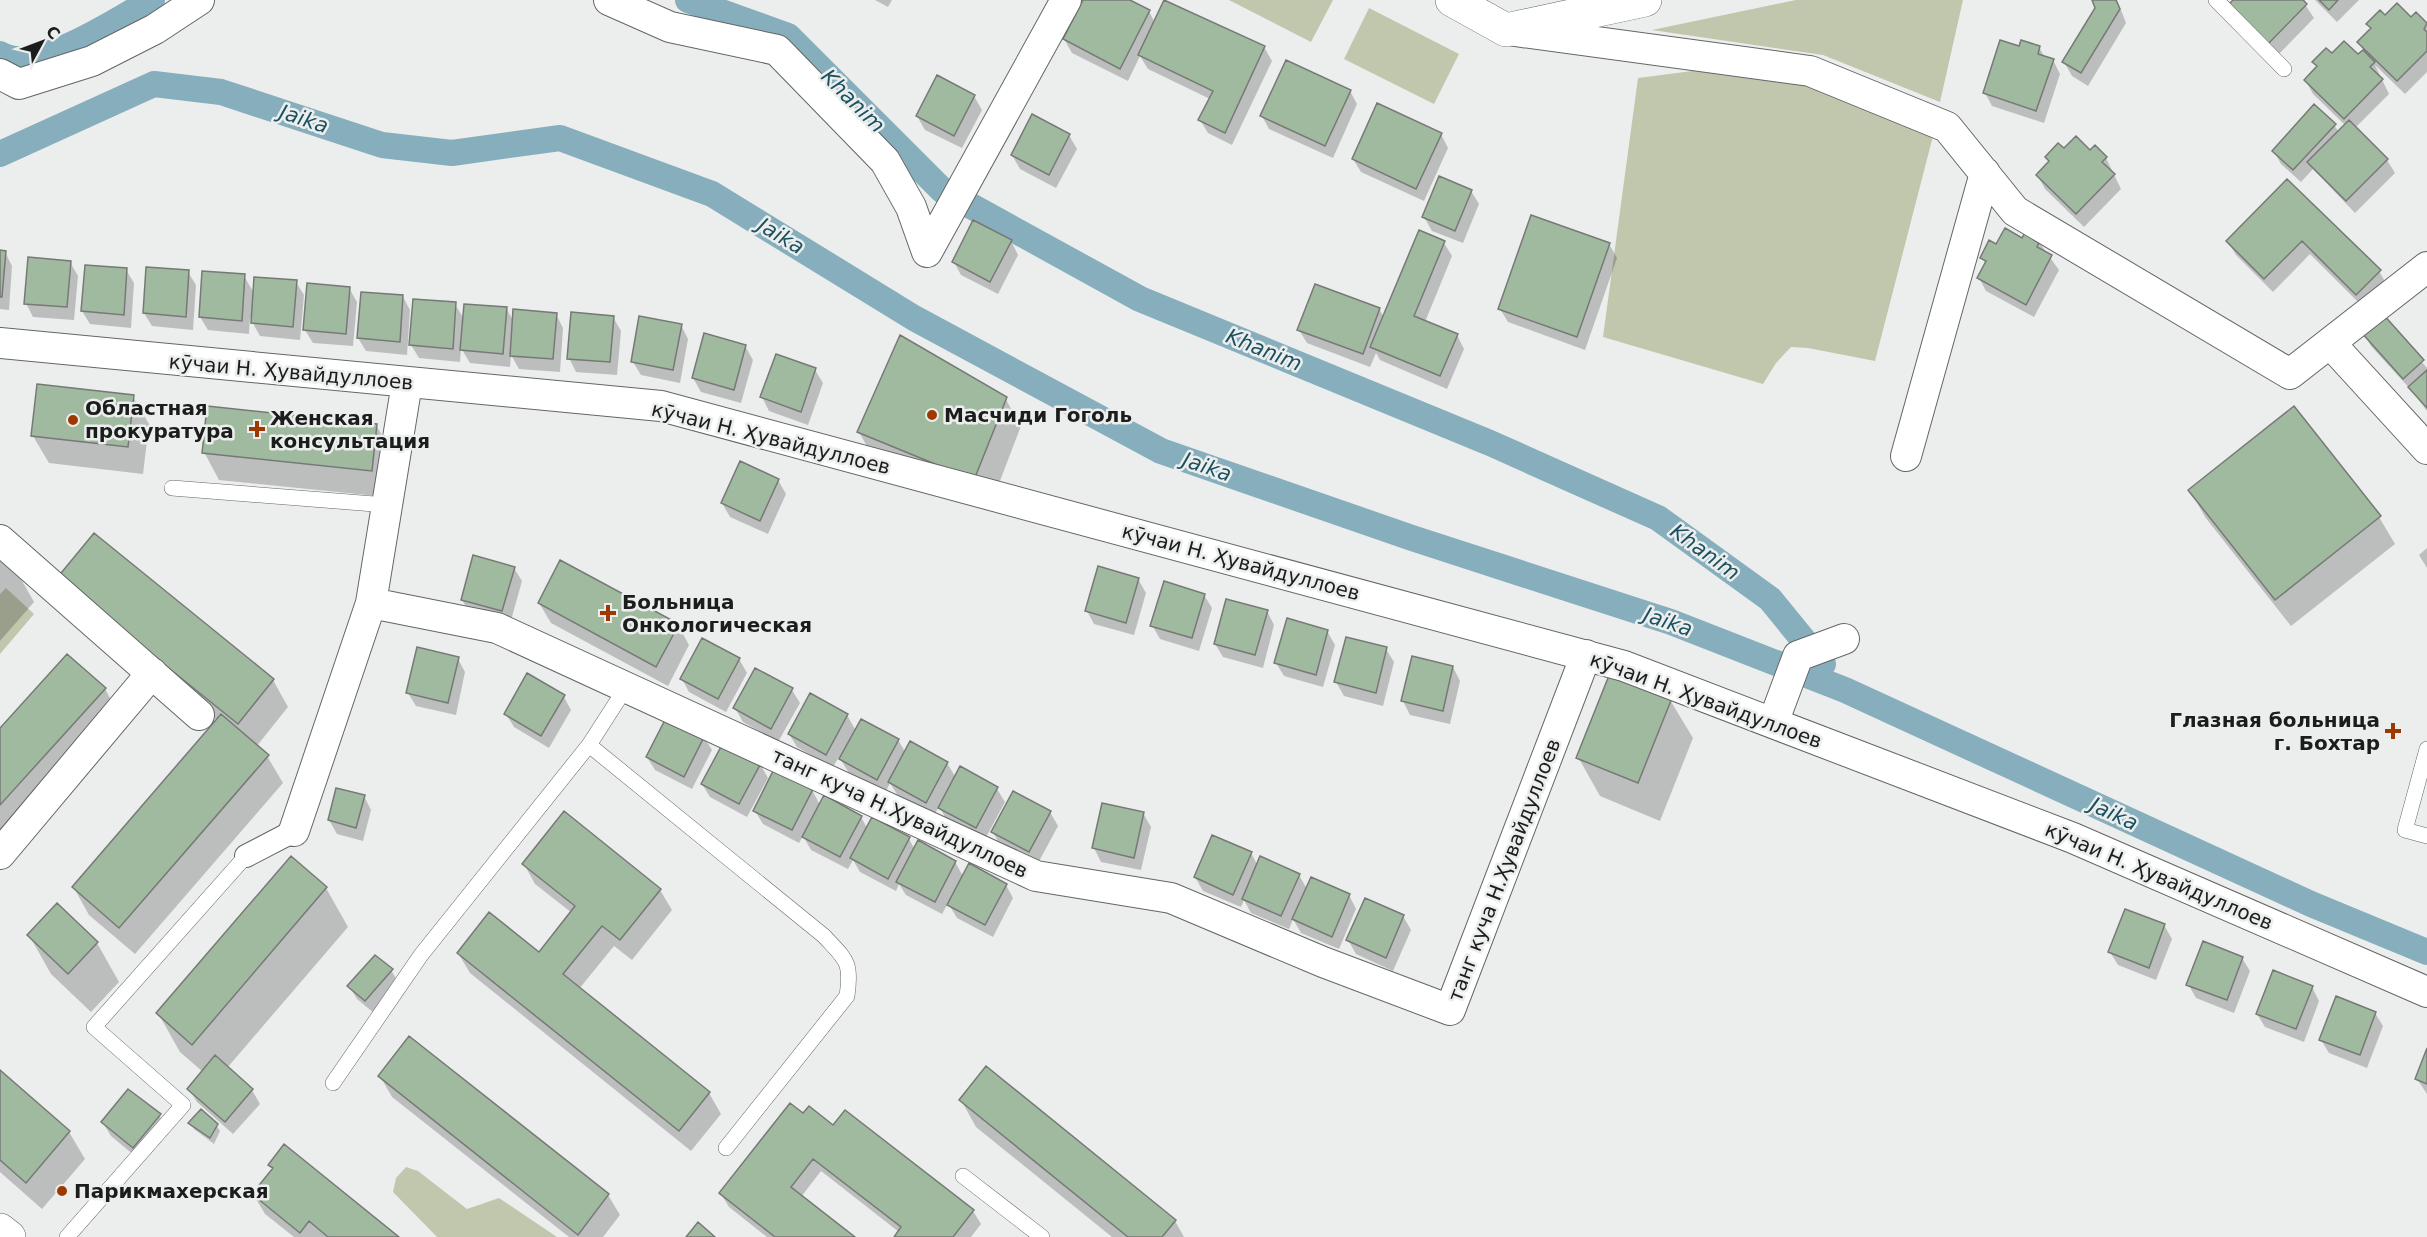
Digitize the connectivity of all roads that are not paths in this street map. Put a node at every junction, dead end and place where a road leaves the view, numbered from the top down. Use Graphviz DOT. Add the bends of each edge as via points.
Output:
graph roads {
  1 [pos="199,0"];
  2 [pos="609,0"];
  3 [pos="1066,0"];
  4 [pos="1452,0"];
  5 [pos="1645,0"];
  6 [pos="2216,0"];
  7 [pos="1493,19"];
  8 [pos="2284,69"];
  9 [pos="0,74"];
  10 [pos="1985,173"];
  11 [pos="2427,267"];
  12 [pos="0,343"];
  13 [pos="2330,343"];
  14 [pos="407,383"];
  15 [pos="2427,449"];
  16 [pos="1906,456"];
  17 [pos="172,488"];
  18 [pos="387,505"];
  19 [pos="0,540"];
  20 [pos="371,603"];
  21 [pos="1844,639"];
  22 [pos="1586,655"];
  23 [pos="152,673"];
  24 [pos="627,686"];
  25 [pos="199,715"];
  26 [pos="1773,723"];
  27 [pos="589,745"];
  28 [pos="2427,749"];
  29 [pos="294,831"];
  30 [pos="2427,836"];
  31 [pos="0,854"];
  32 [pos="246,856"];
  33 [pos="2427,992"];
  34 [pos="333,1083"];
  35 [pos="726,1148"];
  36 [pos="963,1176"];
  37 [pos="0,1230"];
  38 [pos="9,1237"];
  39 [pos="67,1237"];
  40 [pos="1042,1237"];
  1 -- 9 [label="street" via="155,29 92,61 19,84"];
  2 -- 3 [label="street" via="670,27 777,50 885,161 911,207 927,252"];
  4 -- 7 [label="street"];
  5 -- 7 [label="street"];
  6 -- 8 [label="lane"];
  7 -- 10 [label="street" via="1810,71 1947,127"];
  10 -- 13 [label="street" via="2015,211 2290,374"];
  10 -- 16 [label="street"];
  11 -- 13 [label="street"];
  12 -- 14 [label="street, кӯчаи Н. Ҳувайдуллоев"];
  13 -- 15 [label="street"];
  14 -- 18 [label="street"];
  14 -- 22 [label="street, кӯчаи Н. Ҳувайдуллоев" via="660,406"];
  17 -- 18 [label="lane"];
  18 -- 20 [label="street"];
  19 -- 23 [label="street"];
  20 -- 24 [label="street, танг куча Н.Ҳувайдуллоев" via="497,628"];
  20 -- 29 [label="street"];
  21 -- 26 [label="street" via="1798,656"];
  22 -- 24 [label="street, танг куча Н.Ҳувайдуллоев" via="1450,1011 1171,898 1036,876"];
  22 -- 26 [label="street, кӯчаи Н. Ҳувайдуллоев"];
  23 -- 25 [label="street"];
  23 -- 31 [label="street"];
  24 -- 27 [label="lane"];
  26 -- 33 [label="street, кӯчаи Н. Ҳувайдуллоев" via="2073,838"];
  27 -- 34 [label="lane" via="421,955"];
  27 -- 35 [label="lane" via="824,936 847,961 847,996"];
  28 -- 30 [label="lane" via="2404,830"];
  29 -- 32 [label="street"];
  32 -- 39 [label="lane" via="94,1027 183,1105"];
  36 -- 40 [label="lane"];
  37 -- 38 [label="street"];
}
